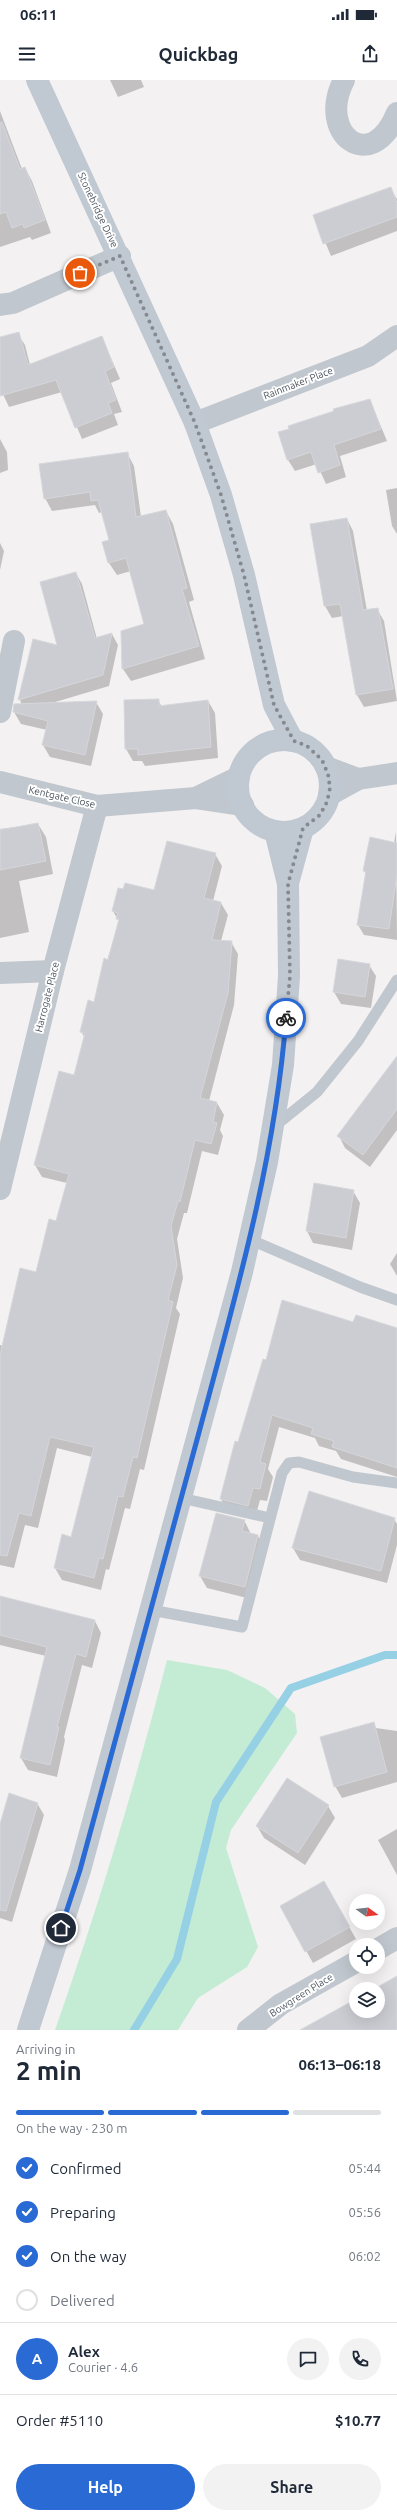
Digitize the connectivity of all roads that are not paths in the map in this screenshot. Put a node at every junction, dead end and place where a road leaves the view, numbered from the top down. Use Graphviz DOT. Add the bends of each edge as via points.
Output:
graph roads {
  1 [pos="38,80"];
  2 [pos="344,80"];
  3 [pos="397,113"];
  4 [pos="120,256"];
  5 [pos="0,306"];
  6 [pos="397,336"];
  7 [pos="195,423"];
  8 [pos="14,641"];
  9 [pos="274,705"];
  10 [pos="0,712"];
  11 [pos="294,741"];
  12 [pos="266,744"];
  13 [pos="326,767"];
  14 [pos="397,773"];
  15 [pos="239,777"];
  16 [pos="358,779"];
  17 [pos="0,782"];
  18 [pos="329,795"];
  19 [pos="196,798"];
  20 [pos="243,805"];
  21 [pos="96,806"];
  22 [pos="303,828"];
  23 [pos="275,831"];
  24 [pos="288,884"];
  25 [pos="53,971"];
  26 [pos="0,972"];
  27 [pos="397,980"];
  28 [pos="273,1128"];
  29 [pos="0,1189"];
  30 [pos="249,1239"];
  31 [pos="397,1300"];
  32 [pos="397,1483"];
  33 [pos="181,1498"];
  34 [pos="270,1518"];
  35 [pos="151,1610"];
  36 [pos="397,1938"];
  37 [pos="385,1945"];
  38 [pos="349,1966"];
  39 [pos="28,2030"];
  40 [pos="248,2030"];
  1 -- 4 [label="street, Stonebridge Drive"];
  2 -- 3 [label="street" via="338,90 337,120 344,138 354,145 367,146 378,140 392,124"];
  4 -- 5 [label="street"];
  4 -- 7 [label="street, Stonebridge Drive"];
  6 -- 7 [label="street, Rainmaker Place" via="368,356"];
  7 -- 9 [label="street, Stonebridge Drive" via="221,495 244,575"];
  8 -- 10 [label="street"];
  9 -- 11 [label="street, Stonebridge Drive"];
  9 -- 12 [label="street, Stonebridge Drive"];
  11 -- 12 [label="street" via="284,740"];
  11 -- 13 [label="street" via="313,750"];
  12 -- 15 [label="street" via="248,757"];
  13 -- 16 [label="street"];
  13 -- 18 [label="street" via="330,781"];
  14 -- 16 [label="street"];
  15 -- 19 [label="street, Kentgate Close"];
  15 -- 20 [label="street"];
  16 -- 18 [label="street"];
  17 -- 21 [label="street, Kentgate Close"];
  18 -- 22 [label="street" via="320,815"];
  19 -- 20 [label="street, Kentgate Close"];
  19 -- 21 [label="street, Kentgate Close"];
  20 -- 23 [label="street" via="256,822"];
  21 -- 25 [label="street, Harrogate Place"];
  22 -- 23 [label="street"];
  22 -- 24 [label="street"];
  23 -- 24 [label="street"];
  24 -- 28 [label="street" via="290,976"];
  25 -- 26 [label="street"];
  25 -- 29 [label="street, Harrogate Place"];
  27 -- 28 [label="lane" via="358,1041 317,1092"];
  28 -- 30 [label="street"];
  30 -- 31 [label="lane" via="360,1287"];
  30 -- 33 [label="street"];
  32 -- 34 [label="lane" via="353,1477 299,1462 289,1463 282,1473"];
  33 -- 34 [label="lane"];
  33 -- 35 [label="street"];
  34 -- 35 [label="lane" via="242,1627"];
  35 -- 39 [label="street" via="80,1870"];
  36 -- 37 [label="street"];
  38 -- 40 [label="street, Bowgreen Place" via="282,2004"];
}
